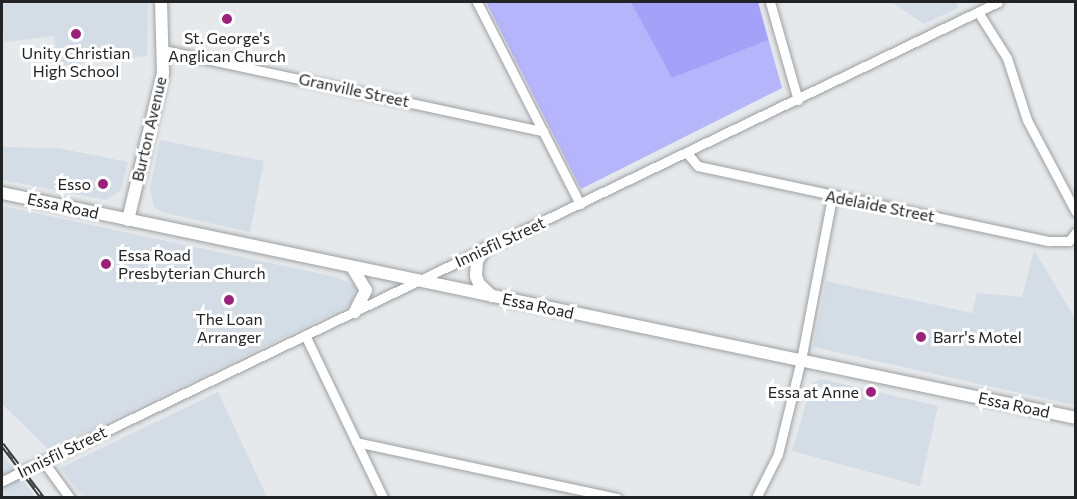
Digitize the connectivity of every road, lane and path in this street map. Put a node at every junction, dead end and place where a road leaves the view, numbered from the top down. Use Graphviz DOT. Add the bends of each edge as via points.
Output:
graph roads {
  1 [pos="161,2"];
  2 [pos="477,2"];
  3 [pos="770,2"];
  4 [pos="998,2"];
  5 [pos="978,12"];
  6 [pos="164,50"];
  7 [pos="798,100"];
  8 [pos="543,131"];
  9 [pos="687,153"];
  10 [pos="2,193"];
  11 [pos="832,197"];
  12 [pos="580,204"];
  13 [pos="1076,212"];
  14 [pos="128,220"];
  15 [pos="1076,232"];
  16 [pos="485,249"];
  17 [pos="352,267"];
  18 [pos="417,281"];
  19 [pos="493,297"];
  20 [pos="355,312"];
  21 [pos="305,336"];
  22 [pos="801,360"];
  23 [pos="1076,418"];
  24 [pos="356,442"];
  25 [pos="43,461"];
  26 [pos="2,481"];
  27 [pos="70,498"];
  28 [pos="383,498"];
  29 [pos="618,498"];
  30 [pos="756,498"];
  1 -- 6 [label="main road, Burton Avenue"];
  2 -- 8 [label="street"];
  3 -- 7 [label="street"];
  4 -- 5 [label="street, Innisfil Street"];
  5 -- 7 [label="street, Innisfil Street"];
  5 -- 13 [label="street" via="1007,58 1027,120"];
  6 -- 8 [label="street, Granville Street"];
  6 -- 14 [label="main road, Burton Avenue" via="163,73"];
  7 -- 9 [label="street, Innisfil Street"];
  8 -- 12 [label="street"];
  9 -- 11 [label="street, Adelaide Street" via="698,166"];
  9 -- 12 [label="street, Innisfil Street"];
  10 -- 14 [label="main road, Essa Road"];
  11 -- 15 [label="street, Adelaide Street" via="1049,241 1070,241"];
  11 -- 22 [label="street"];
  12 -- 16 [label="street, Innisfil Street"];
  14 -- 17 [label="main road, Essa Road"];
  16 -- 18 [label="street, Innisfil Street"];
  16 -- 19 [label="main road" via="477,261 476,276"];
  17 -- 18 [label="main road, Essa Road"];
  17 -- 20 [label="main road" via="366,290"];
  18 -- 19 [label="main road, Essa Road"];
  18 -- 20 [label="street, Innisfil Street"];
  19 -- 22 [label="main road, Essa Road"];
  20 -- 21 [label="street, Innisfil Street"];
  21 -- 24 [label="street"];
  21 -- 25 [label="street, Innisfil Street"];
  22 -- 23 [label="main road, Essa Road"];
  22 -- 30 [label="street" via="778,454"];
  24 -- 28 [label="street"];
  24 -- 29 [label="street"];
  25 -- 26 [label="street, Innisfil Street"];
  25 -- 27 [label="street"];
}
